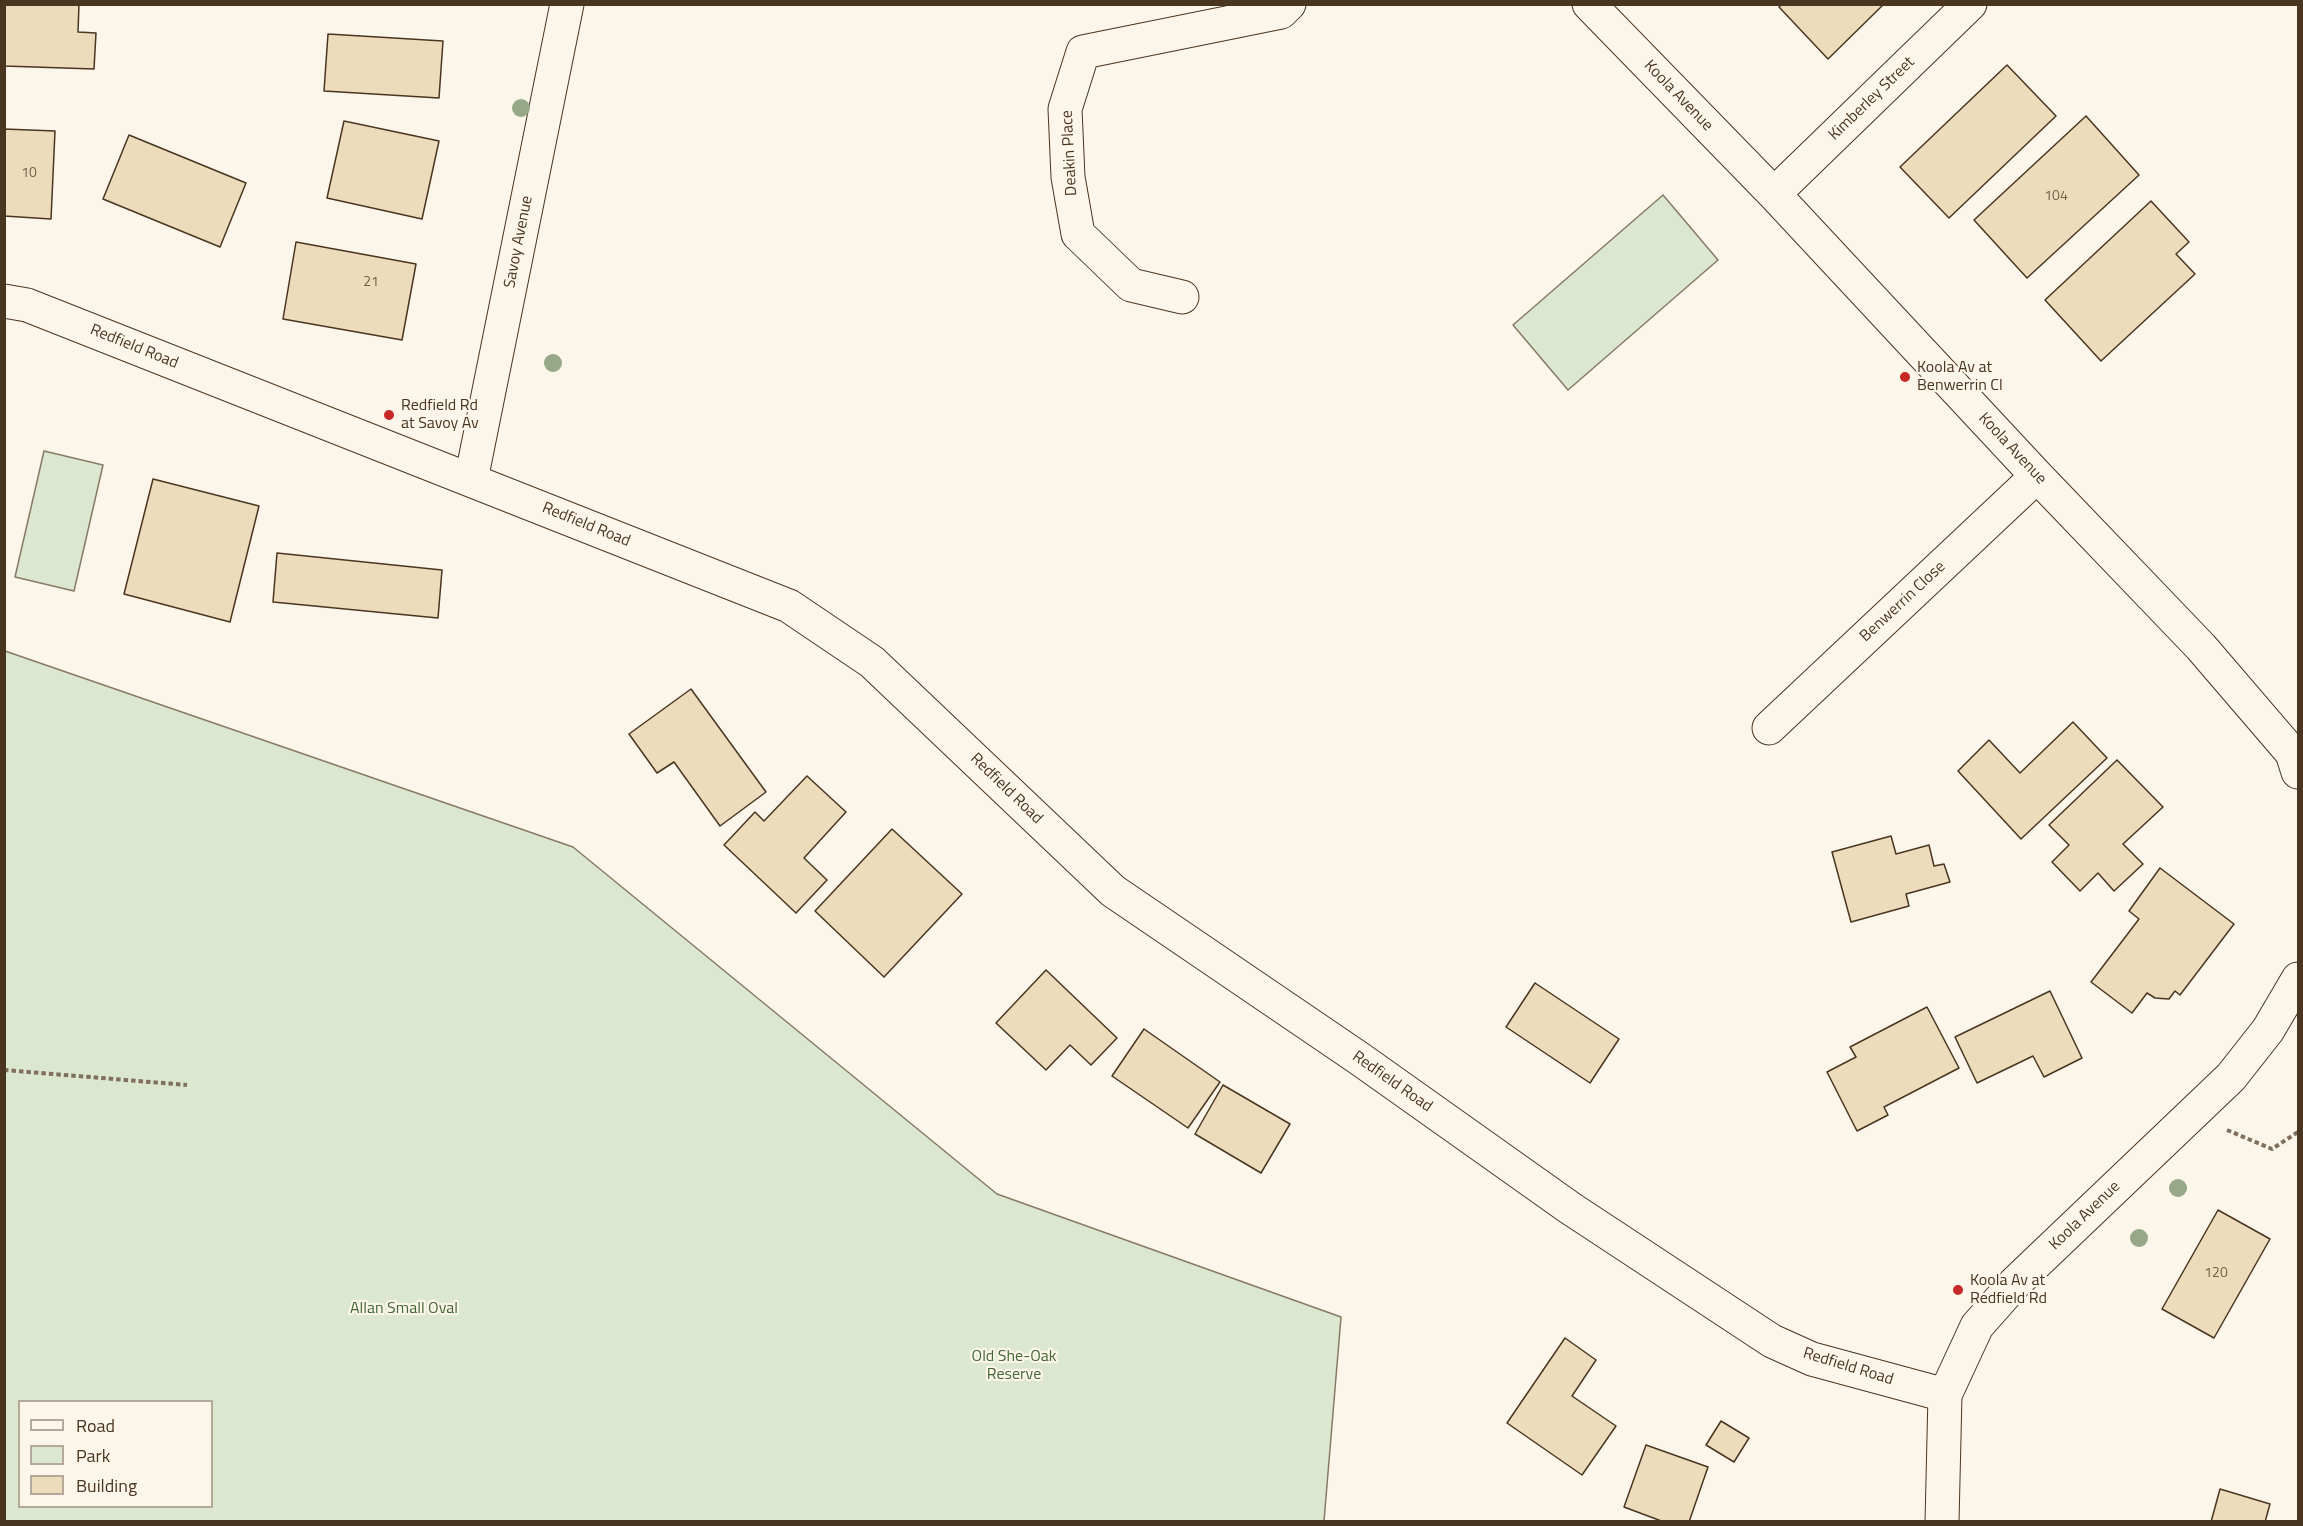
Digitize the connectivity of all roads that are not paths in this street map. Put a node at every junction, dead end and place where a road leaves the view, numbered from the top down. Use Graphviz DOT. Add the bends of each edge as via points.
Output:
graph roads {
  1 [pos="567,4"];
  2 [pos="1288,4"];
  3 [pos="1589,4"];
  4 [pos="1970,4"];
  5 [pos="1774,194"];
  6 [pos="1182,297"];
  7 [pos="4,301"];
  8 [pos="2037,476"];
  9 [pos="471,480"];
  10 [pos="1769,728"];
  11 [pos="2298,771"];
  12 [pos="2298,979"];
  13 [pos="1945,1395"];
  14 [pos="1942,1521"];
  1 -- 9 [label="street, Savoy Avenue"];
  2 -- 6 [label="street, Deakin Place" via="1281,12 1083,52 1065,109 1068,177 1078,234 1131,285"];
  3 -- 5 [label="street, Koola Avenue"];
  4 -- 5 [label="street, Kimberley Street"];
  5 -- 8 [label="street, Koola Avenue"];
  7 -- 9 [label="street, Redfield Road" via="27,304"];
  8 -- 10 [label="street, Benwerrin Close"];
  8 -- 11 [label="street, Koola Avenue" via="2247,698 2292,753"];
  9 -- 13 [label="street, Redfield Road" via="789,606 872,662 1113,891 1570,1208 1772,1341 1812,1359"];
  12 -- 13 [label="street, Koola Avenue" via="2268,1030 2231,1077 2015,1283 1977,1326"];
  13 -- 14 [label="street, Koola Avenue"];
}
